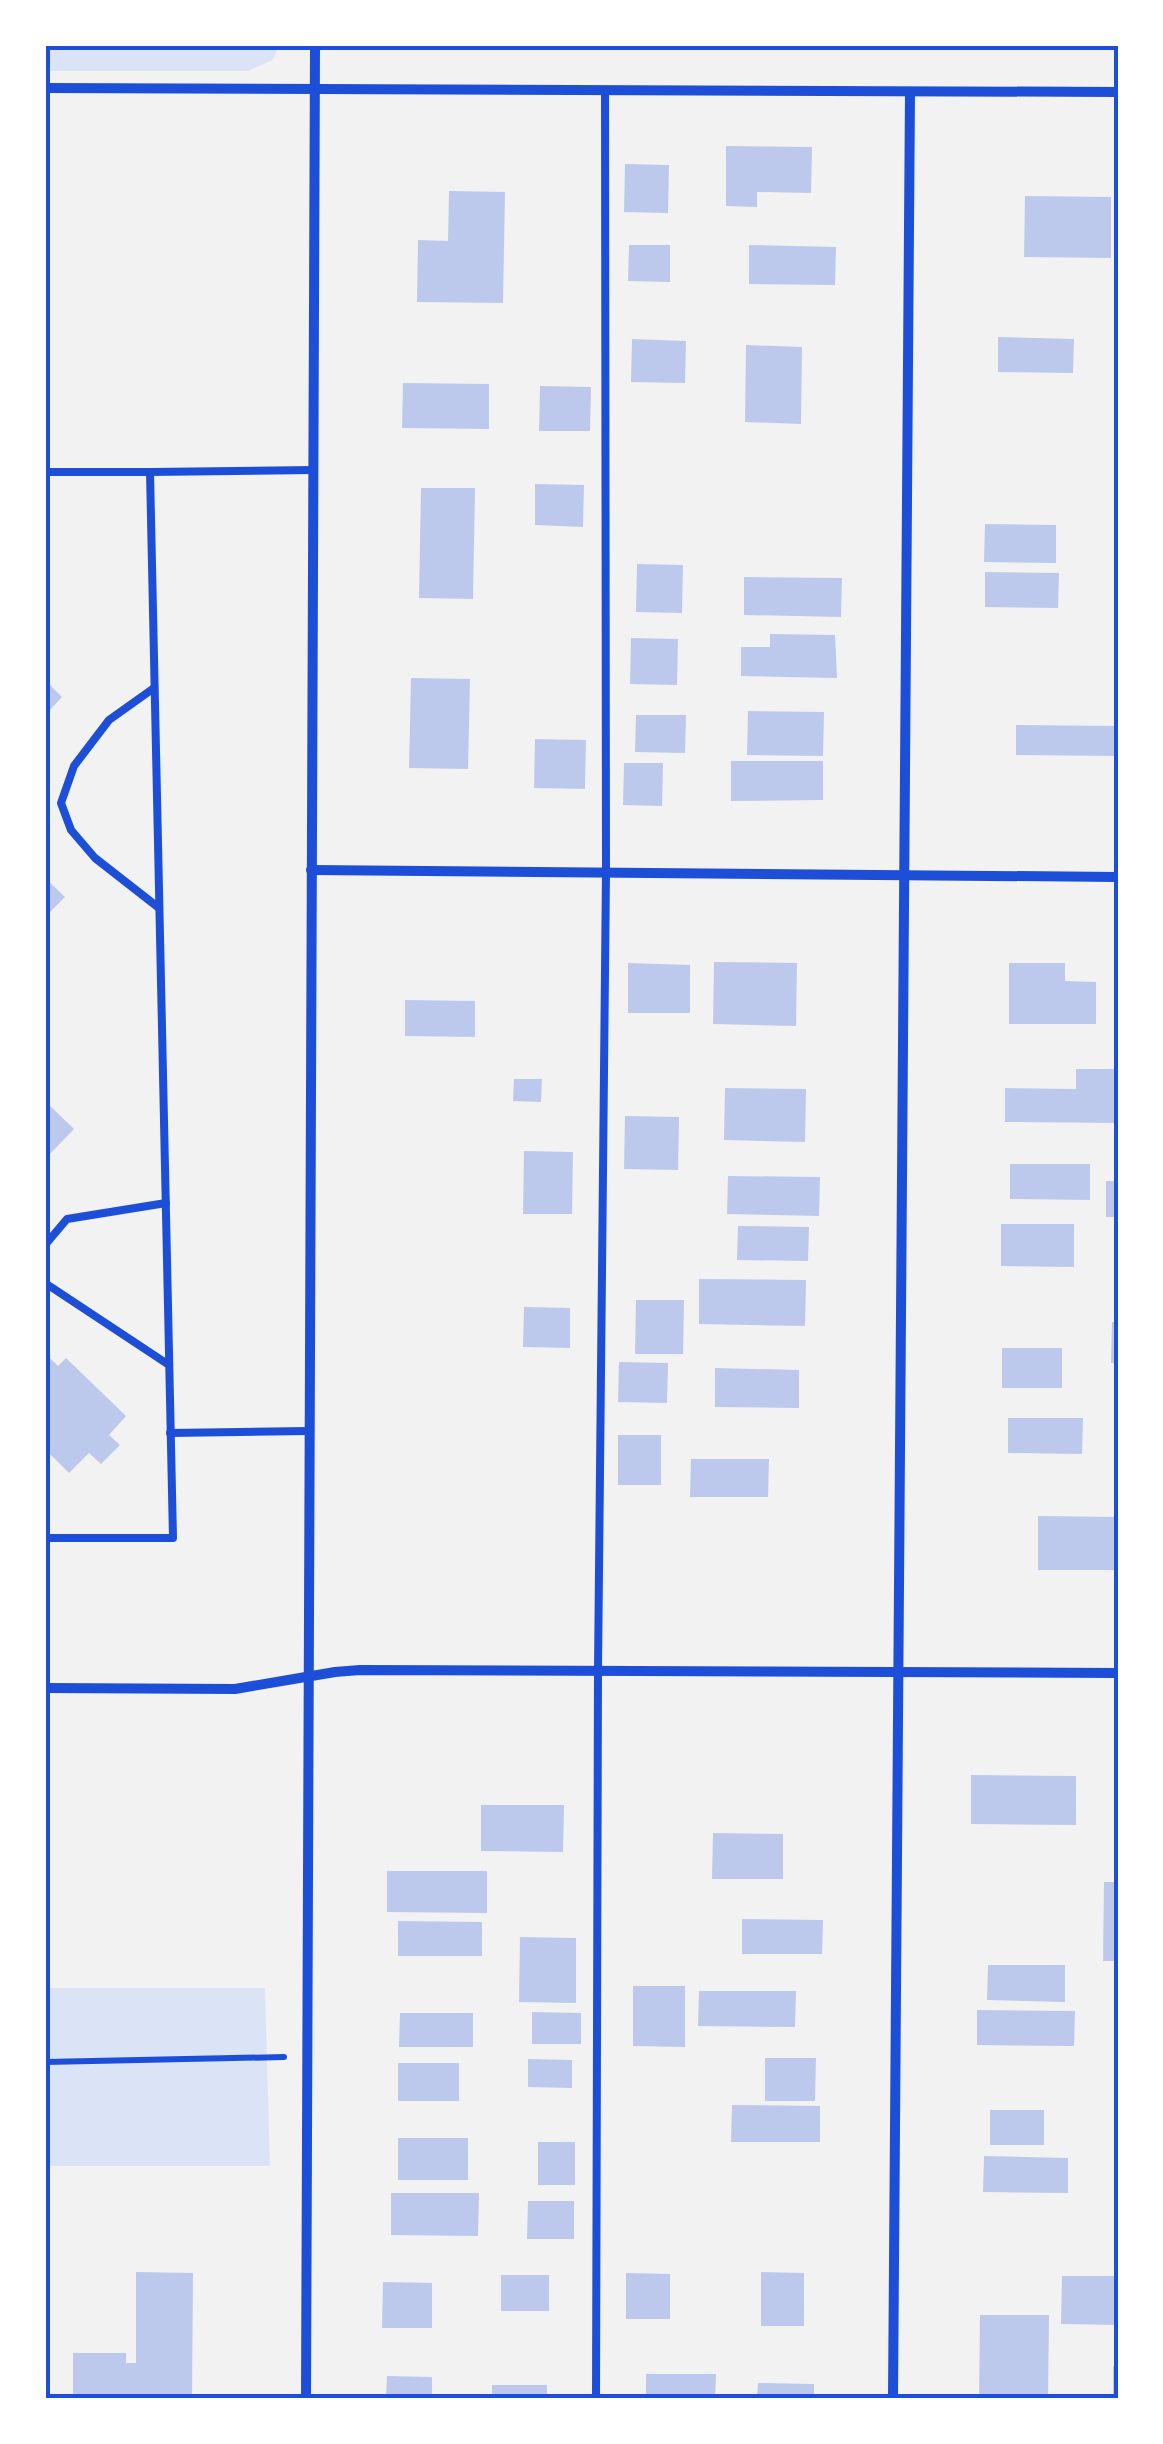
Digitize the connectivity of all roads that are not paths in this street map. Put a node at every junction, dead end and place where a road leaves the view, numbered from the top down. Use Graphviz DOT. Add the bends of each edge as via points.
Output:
graph roads {
  1 [pos="315,45"];
  2 [pos="45,88"];
  3 [pos="315,90"];
  4 [pos="605,90"];
  5 [pos="910,92"];
  6 [pos="1118,92"];
  7 [pos="314,470"];
  8 [pos="45,472"];
  9 [pos="150,472"];
  10 [pos="154,688"];
  11 [pos="311,870"];
  12 [pos="606,871"];
  13 [pos="903,876"];
  14 [pos="1118,877"];
  15 [pos="159,908"];
  16 [pos="166,1204"];
  17 [pos="45,1245"];
  18 [pos="45,1283"];
  19 [pos="169,1365"];
  20 [pos="308,1431"];
  21 [pos="170,1433"];
  22 [pos="45,1538"];
  23 [pos="598,1670"];
  24 [pos="898,1672"];
  25 [pos="1118,1673"];
  26 [pos="307,1677"];
  27 [pos="45,1688"];
  28 [pos="306,2399"];
  29 [pos="596,2399"];
  30 [pos="894,2399"];
  1 -- 3 [label="street"];
  2 -- 3 [label="street"];
  3 -- 4 [label="street"];
  3 -- 7 [label="street"];
  4 -- 5 [label="street"];
  4 -- 12 [label="lane"];
  5 -- 6 [label="street"];
  5 -- 13 [label="street"];
  7 -- 9 [label="lane"];
  7 -- 11 [label="street"];
  8 -- 9 [label="lane"];
  9 -- 10 [label="lane"];
  10 -- 15 [label="lane"];
  10 -- 15 [label="lane" via="108,720 74,766 61,803 71,830 95,858"];
  11 -- 12 [label="street"];
  11 -- 20 [label="street"];
  12 -- 13 [label="street"];
  12 -- 23 [label="lane"];
  13 -- 14 [label="street"];
  13 -- 24 [label="street"];
  15 -- 16 [label="lane"];
  16 -- 17 [label="lane" via="67,1218"];
  16 -- 19 [label="lane"];
  18 -- 19 [label="lane"];
  19 -- 21 [label="lane"];
  20 -- 21 [label="lane"];
  20 -- 26 [label="street"];
  21 -- 22 [label="lane" via="173,1538"];
  23 -- 24 [label="street"];
  23 -- 26 [label="street" via="360,1670"];
  23 -- 29 [label="lane"];
  24 -- 25 [label="street"];
  24 -- 30 [label="street"];
  26 -- 27 [label="street" via="234,1690"];
  26 -- 28 [label="street"];
}
